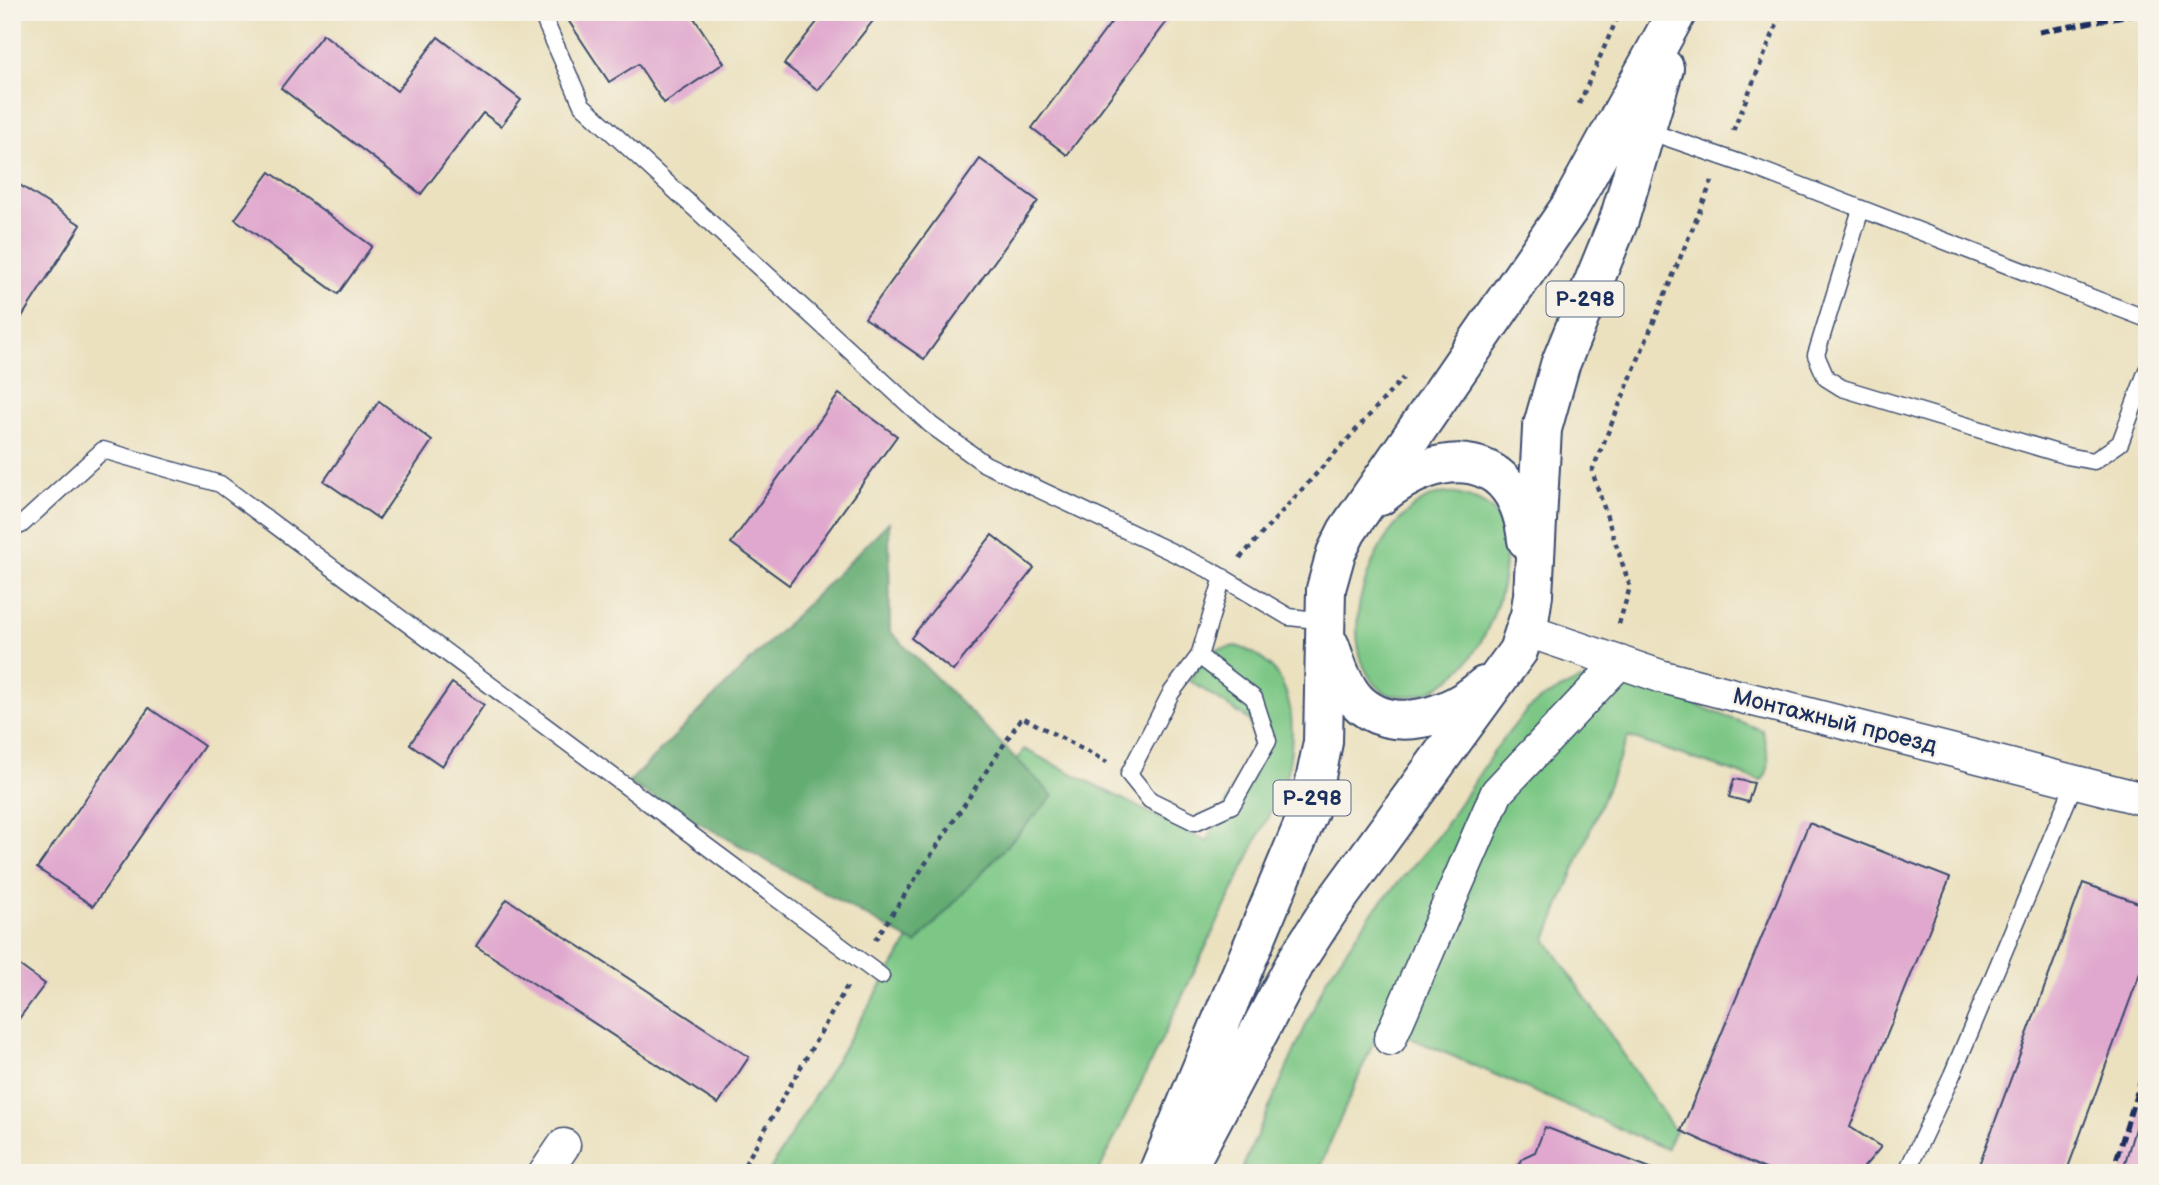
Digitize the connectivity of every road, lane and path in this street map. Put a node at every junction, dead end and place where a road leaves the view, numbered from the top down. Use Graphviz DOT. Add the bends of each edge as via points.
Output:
graph roads {
  1 [pos="541,12"];
  2 [pos="1620,12"];
  3 [pos="1679,12"];
  4 [pos="1782,12"];
  5 [pos="1575,114"];
  6 [pos="1645,130"];
  7 [pos="1722,156"];
  8 [pos="1861,209"];
  9 [pos="2147,319"];
  10 [pos="1412,367"];
  11 [pos="2147,370"];
  12 [pos="1361,511"];
  13 [pos="12,528"];
  14 [pos="1223,577"];
  15 [pos="1326,628"];
  16 [pos="1522,629"];
  17 [pos="1199,656"];
  18 [pos="1614,660"];
  19 [pos="1129,774"];
  20 [pos="2075,782"];
  21 [pos="2147,800"];
  22 [pos="860,963"];
  23 [pos="881,976"];
  24 [pos="1220,1022"];
  25 [pos="1255,1038"];
  26 [pos="1390,1039"];
  27 [pos="564,1144"];
  28 [pos="545,1173"];
  29 [pos="740,1173"];
  30 [pos="1144,1173"];
  31 [pos="1158,1173"];
  32 [pos="1184,1173"];
  33 [pos="1209,1173"];
  34 [pos="1906,1173"];
  1 -- 14 [label="lane" via="582,105 931,425 985,464"];
  2 -- 5 [label="path"];
  3 -- 6 [label="highway, Р-298"];
  3 -- 12 [label="highway, Р-298" via="1570,207"];
  4 -- 7 [label="path"];
  6 -- 7 [label="lane"];
  6 -- 16 [label="highway, Р-298" via="1619,220 1581,309 1544,419"];
  7 -- 8 [label="lane"];
  7 -- 18 [label="path" via="1592,471 1630,587"];
  8 -- 9 [label="lane"];
  8 -- 11 [label="lane" via="1816,355 1826,378 1842,388 2094,461 2120,443"];
  10 -- 14 [label="path"];
  12 -- 15 [label="highway, Р-298" via="1336,553 1326,589"];
  12 -- 16 [label="highway, Р-298" via="1401,479 1422,469 1442,462 1482,467 1505,485 1521,513"];
  13 -- 22 [label="lane" via="21,525 103,450 220,484"];
  14 -- 15 [label="lane" via="1289,617"];
  14 -- 17 [label="lane"];
  15 -- 16 [label="highway, Р-298" via="1341,679 1368,710 1393,719 1419,719 1475,695"];
  15 -- 24 [label="highway, Р-298" via="1325,715 1317,780 1296,846"];
  16 -- 18 [label="street, Монтажный проезд"];
  16 -- 25 [label="highway" via="1327,913"];
  17 -- 19 [label="lane" via="1171,693"];
  17 -- 19 [label="lane" via="1254,698 1268,741 1232,805 1195,822 1150,800"];
  18 -- 20 [label="street, Монтажный проезд"];
  18 -- 26 [label="street" via="1497,792"];
  19 -- 22 [label="path" via="1022,717"];
  20 -- 21 [label="street, Монтажный проезд"];
  20 -- 34 [label="lane"];
  22 -- 23 [label="lane"];
  22 -- 29 [label="path"];
  24 -- 30 [label="highway, Р-298"];
  24 -- 31 [label="highway, Р-298"];
  25 -- 32 [label="highway"];
  25 -- 33 [label="highway"];
  27 -- 28 [label="street"];
}
